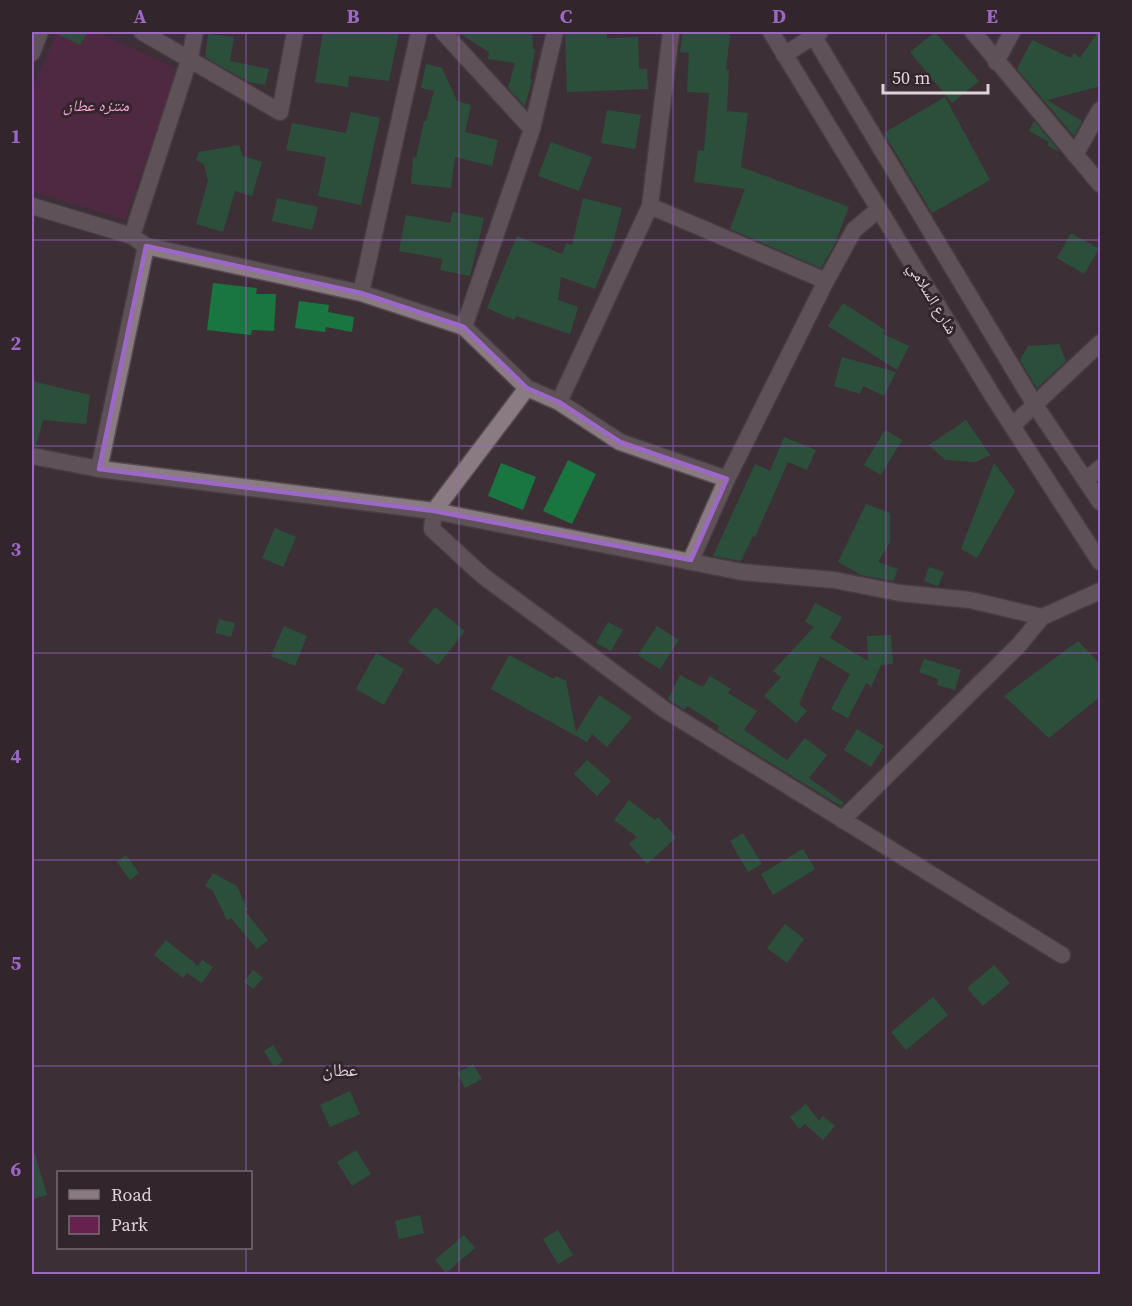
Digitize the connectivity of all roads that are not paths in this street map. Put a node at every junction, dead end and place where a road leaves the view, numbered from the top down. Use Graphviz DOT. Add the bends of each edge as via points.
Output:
graph roads {
  1 [pos="40,32"];
  2 [pos="142,32"];
  3 [pos="195,32"];
  4 [pos="295,32"];
  5 [pos="419,32"];
  6 [pos="443,32"];
  7 [pos="555,32"];
  8 [pos="671,32"];
  9 [pos="771,32"];
  10 [pos="973,32"];
  11 [pos="1012,32"];
  12 [pos="815,33"];
  13 [pos="32,53"];
  14 [pos="784,55"];
  15 [pos="190,57"];
  16 [pos="996,62"];
  17 [pos="1101,110"];
  18 [pos="532,129"];
  19 [pos="1075,155"];
  20 [pos="1101,184"];
  21 [pos="32,206"];
  22 [pos="650,206"];
  23 [pos="879,209"];
  24 [pos="132,236"];
  25 [pos="146,246"];
  26 [pos="826,280"];
  27 [pos="361,293"];
  28 [pos="464,327"];
  29 [pos="1101,343"];
  30 [pos="527,388"];
  31 [pos="559,402"];
  32 [pos="1035,405"];
  33 [pos="1012,426"];
  34 [pos="32,456"];
  35 [pos="1101,468"];
  36 [pos="99,469"];
  37 [pos="727,479"];
  38 [pos="1086,480"];
  39 [pos="1101,502"];
  40 [pos="434,511"];
  41 [pos="691,560"];
  42 [pos="1101,562"];
  43 [pos="1101,591"];
  44 [pos="1042,617"];
  45 [pos="842,820"];
  46 [pos="1062,955"];
  1 -- 13 [label="street"];
  2 -- 15 [label="street"];
  3 -- 15 [label="street"];
  4 -- 15 [label="street" via="280,112"];
  5 -- 27 [label="street"];
  6 -- 18 [label="street"];
  7 -- 18 [label="street"];
  8 -- 22 [label="street"];
  9 -- 14 [label="street, شارع السلامي"];
  10 -- 16 [label="street"];
  11 -- 16 [label="street"];
  12 -- 14 [label="street"];
  12 -- 32 [label="street, شارع السلامي"];
  14 -- 23 [label="street, شارع السلامي"];
  15 -- 24 [label="street"];
  16 -- 19 [label="street"];
  17 -- 19 [label="street"];
  18 -- 28 [label="street"];
  19 -- 20 [label="street"];
  21 -- 24 [label="street"];
  22 -- 26 [label="street"];
  22 -- 31 [label="street"];
  23 -- 26 [label="street" via="854,230"];
  23 -- 33 [label="street, شارع السلامي"];
  24 -- 25 [label="street"];
  25 -- 27 [label="street"];
  25 -- 36 [label="street"];
  26 -- 37 [label="street"];
  27 -- 28 [label="street"];
  28 -- 30 [label="street"];
  29 -- 32 [label="street"];
  30 -- 31 [label="street"];
  30 -- 40 [label="street"];
  31 -- 37 [label="street" via="620,442"];
  32 -- 33 [label="street"];
  32 -- 38 [label="street, شارع السلامي"];
  33 -- 42 [label="street, شارع السلامي"];
  34 -- 36 [label="street"];
  35 -- 38 [label="street"];
  36 -- 40 [label="street"];
  37 -- 41 [label="street"];
  38 -- 39 [label="street, شارع السلامي"];
  40 -- 41 [label="street"];
  40 -- 45 [label="street" via="432,529 483,576 664,710"];
  41 -- 44 [label="street" via="742,572 834,580 900,593 970,600"];
  43 -- 44 [label="street"];
  44 -- 45 [label="street" via="1019,645"];
  45 -- 46 [label="street"];
}
